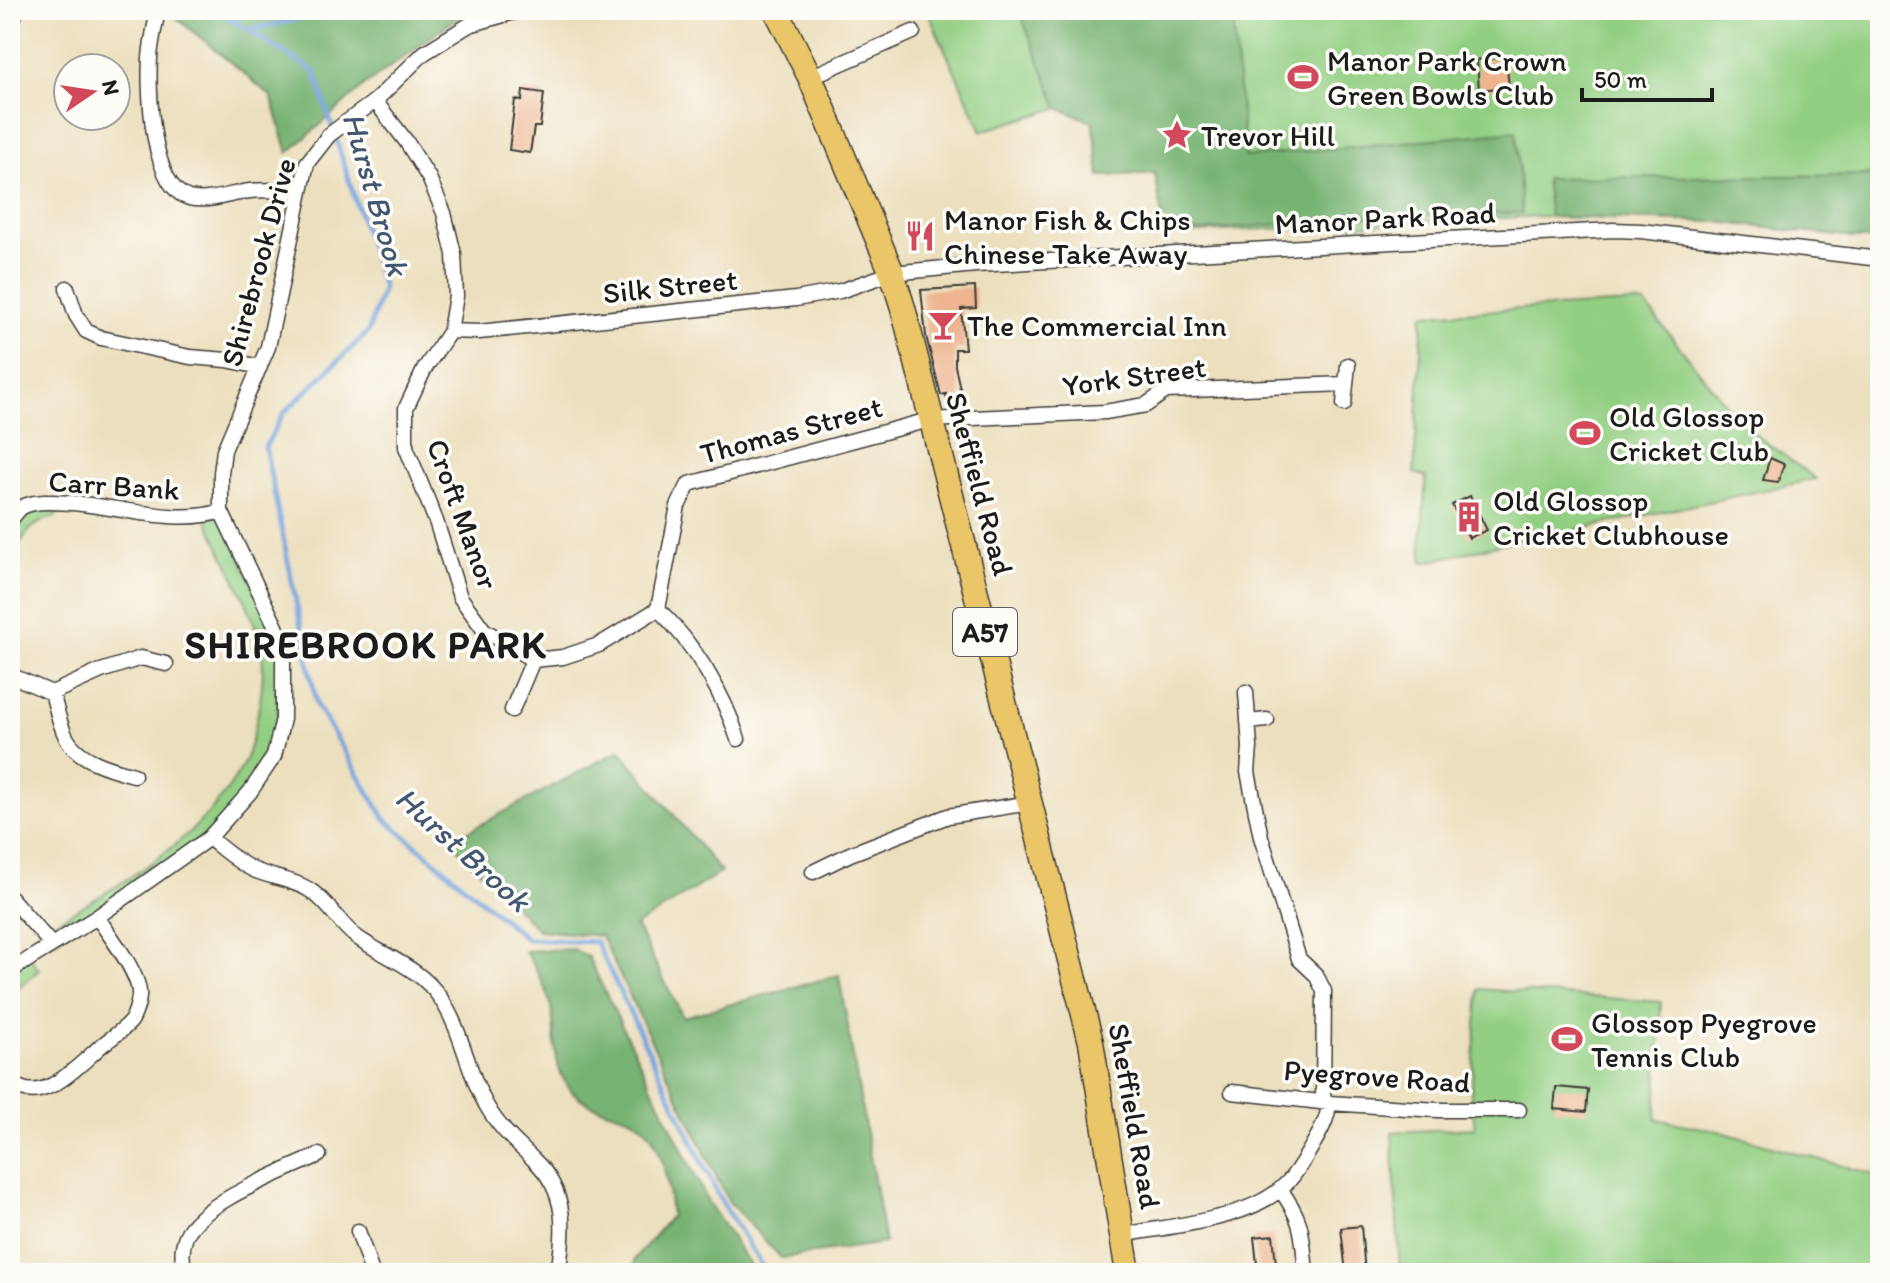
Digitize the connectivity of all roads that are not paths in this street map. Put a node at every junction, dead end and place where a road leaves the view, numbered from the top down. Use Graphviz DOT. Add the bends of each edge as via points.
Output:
graph roads {
  1 [pos="158,10"];
  2 [pos="521,10"];
  3 [pos="776,10"];
  4 [pos="913,32"];
  5 [pos="810,77"];
  6 [pos="375,101"];
  7 [pos="299,191"];
  8 [pos="1880,259"];
  9 [pos="892,273"];
  10 [pos="67,288"];
  11 [pos="450,331"];
  12 [pos="1348,365"];
  13 [pos="260,367"];
  14 [pos="1346,384"];
  15 [pos="1344,404"];
  16 [pos="929,420"];
  17 [pos="221,511"];
  18 [pos="10,521"];
  19 [pos="658,609"];
  20 [pos="533,660"];
  21 [pos="166,664"];
  22 [pos="10,675"];
  23 [pos="1246,692"];
  24 [pos="52,693"];
  25 [pos="512,710"];
  26 [pos="1267,720"];
  27 [pos="1248,722"];
  28 [pos="738,739"];
  29 [pos="134,775"];
  30 [pos="1030,803"];
  31 [pos="209,838"];
  32 [pos="813,872"];
  33 [pos="10,897"];
  34 [pos="97,917"];
  35 [pos="51,944"];
  36 [pos="10,971"];
  37 [pos="10,1080"];
  38 [pos="1232,1092"];
  39 [pos="1326,1103"];
  40 [pos="1519,1110"];
  41 [pos="319,1155"];
  42 [pos="1280,1189"];
  43 [pos="358,1231"];
  44 [pos="1123,1235"];
  45 [pos="185,1273"];
  46 [pos="372,1273"];
  47 [pos="558,1273"];
  48 [pos="1128,1273"];
  49 [pos="1306,1273"];
  1 -- 7 [label="street" via="150,90 155,135 170,186 189,198"];
  2 -- 6 [label="street, Shirebrook Drive" via="469,25 424,53"];
  3 -- 5 [label="main road, Sheffield Road / A57"];
  4 -- 5 [label="street"];
  5 -- 9 [label="main road, Sheffield Road / A57"];
  6 -- 7 [label="street, Shirebrook Drive" via="329,135 307,163"];
  6 -- 11 [label="street, Croft Manor" via="429,178 444,213 454,254 456,296"];
  7 -- 13 [label="street, Shirebrook Drive"];
  8 -- 9 [label="street, Manor Park Road" via="1613,230"];
  9 -- 11 [label="street, Silk Street" via="796,299"];
  9 -- 16 [label="main road, Sheffield Road / A57"];
  10 -- 13 [label="street" via="86,331 101,338"];
  11 -- 20 [label="street, Croft Manor" via="406,408 406,447 460,597 484,630"];
  12 -- 14 [label="street"];
  13 -- 17 [label="street, Shirebrook Drive" via="224,450"];
  14 -- 15 [label="street"];
  14 -- 16 [label="street, York Street" via="1166,391 1146,405 1105,412"];
  16 -- 19 [label="street, Thomas Street" via="689,484 678,506"];
  16 -- 30 [label="main road, Sheffield Road / A57"];
  17 -- 18 [label="street, Carr Bank" via="206,517 169,515 48,501 21,508"];
  17 -- 31 [label="street, Shirebrook Drive" via="277,629 283,656 283,719 274,756"];
  19 -- 20 [label="street" via="599,645"];
  19 -- 28 [label="street" via="683,634 730,714"];
  20 -- 25 [label="street"];
  21 -- 24 [label="street" via="141,658"];
  22 -- 24 [label="street"];
  23 -- 27 [label="street"];
  24 -- 29 [label="street" via="66,738 80,752 105,767"];
  26 -- 27 [label="street"];
  27 -- 39 [label="street" via="1248,772 1269,867 1299,959 1324,991"];
  30 -- 32 [label="street" via="948,816"];
  30 -- 44 [label="main road, Sheffield Road / A57" via="1091,1042"];
  31 -- 34 [label="street, Shirebrook Drive"];
  31 -- 47 [label="street" via="251,869 313,892 355,936 407,965 441,998 491,1114 554,1185 564,1229"];
  33 -- 35 [label="street"];
  34 -- 35 [label="street, Shirebrook Drive"];
  34 -- 37 [label="street" via="136,980 140,994 131,1021 50,1086 33,1092"];
  35 -- 36 [label="street, Shirebrook Drive"];
  38 -- 39 [label="street, Pyegrove Road"];
  39 -- 40 [label="street, Pyegrove Road"];
  39 -- 42 [label="street" via="1328,1116"];
  41 -- 45 [label="street" via="223,1201 200,1218 181,1252"];
  42 -- 44 [label="street" via="1250,1207 1197,1223"];
  42 -- 49 [label="street" via="1301,1226"];
  43 -- 46 [label="street"];
  44 -- 48 [label="main road, Sheffield Road / A57"];
}
